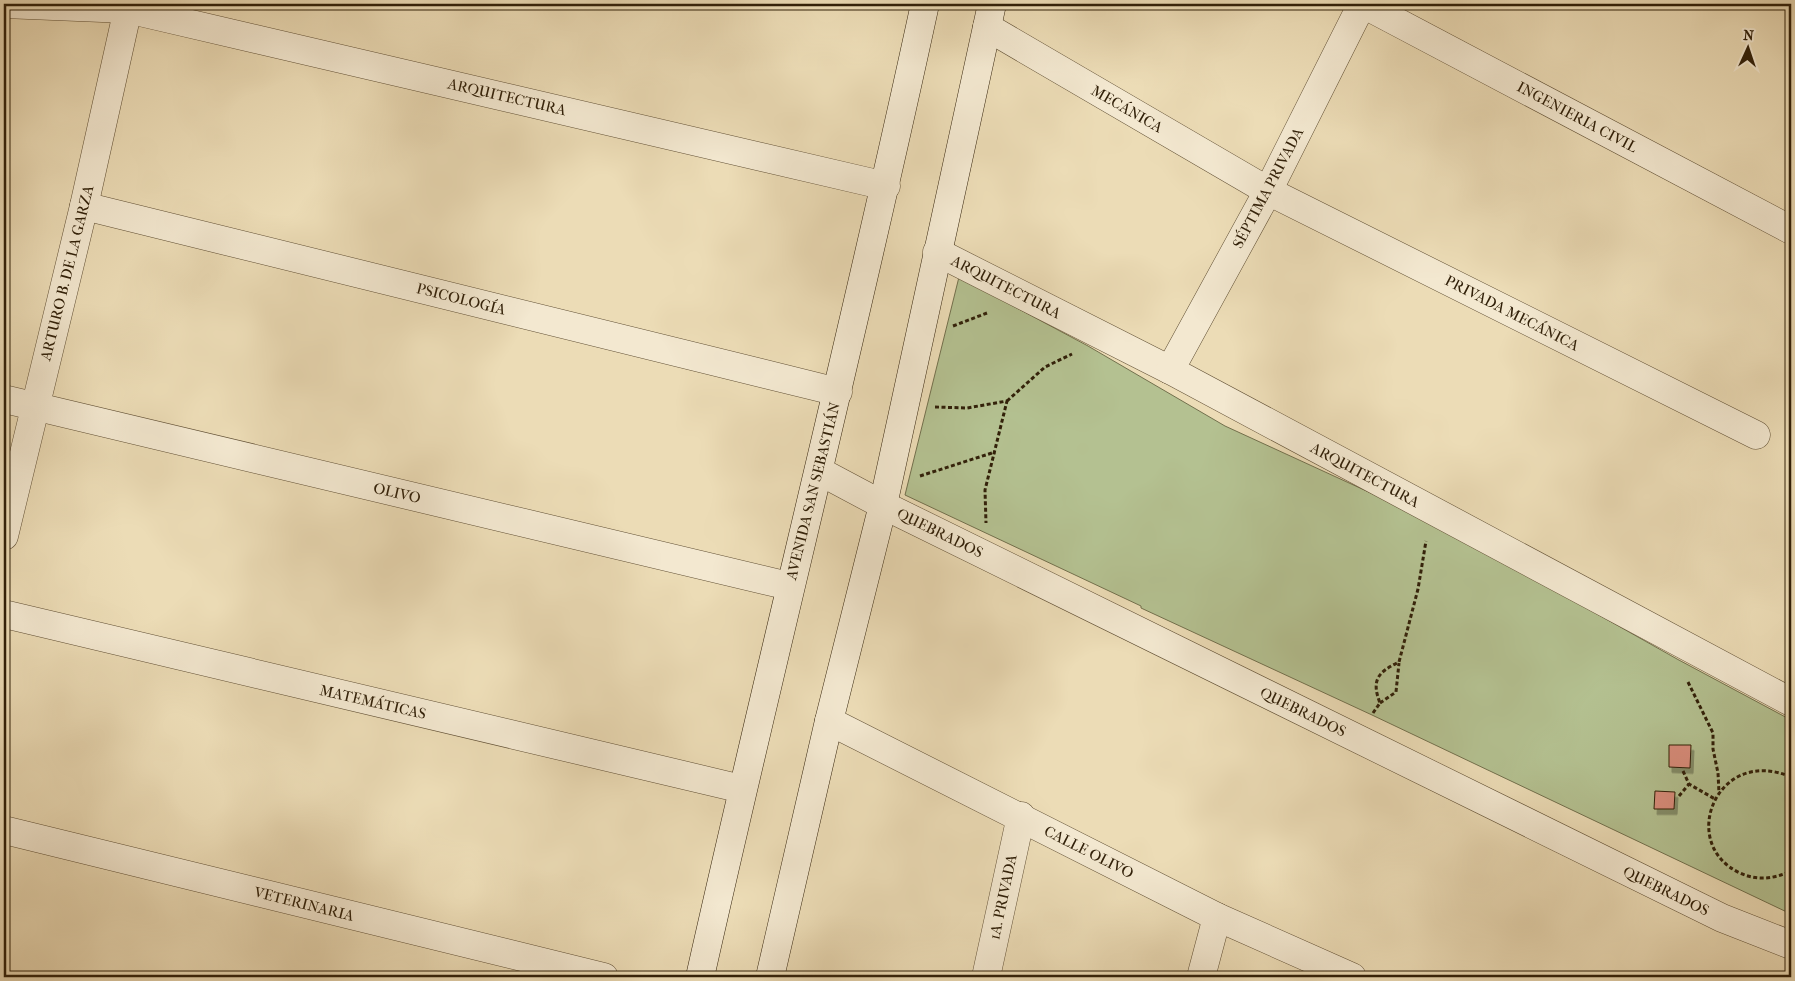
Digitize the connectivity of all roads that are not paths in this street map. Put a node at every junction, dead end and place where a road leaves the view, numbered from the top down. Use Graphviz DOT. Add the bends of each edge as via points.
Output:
graph roads {
  1 [pos="4,4"];
  2 [pos="925,4"];
  3 [pos="1363,4"];
  4 [pos="128,6"];
  5 [pos="989,15"];
  6 [pos="886,186"];
  7 [pos="1268,192"];
  8 [pos="84,206"];
  9 [pos="1791,230"];
  10 [pos="937,252"];
  11 [pos="1170,370"];
  12 [pos="838,392"];
  13 [pos="4,399"];
  14 [pos="33,407"];
  15 [pos="1756,435"];
  16 [pos="819,471"];
  17 [pos="883,505"];
  18 [pos="4,536"];
  19 [pos="789,586"];
  20 [pos="4,614"];
  21 [pos="1791,702"];
  22 [pos="829,721"];
  23 [pos="742,789"];
  24 [pos="1021,816"];
  25 [pos="4,830"];
  26 [pos="1217,917"];
  27 [pos="1791,945"];
  28 [pos="604,977"];
  29 [pos="700,977"];
  30 [pos="770,977"];
  31 [pos="986,977"];
  32 [pos="1201,977"];
  33 [pos="1352,977"];
  1 -- 4 [label="street"];
  2 -- 6 [label="street, AVENIDA SAN SEBASTIÁN"];
  3 -- 7 [label="street, SÉPTIMA PRIVADA"];
  3 -- 9 [label="street, INGENIERIA CIVIL"];
  4 -- 6 [label="street, ARQUITECTURA"];
  4 -- 8 [label="street, ARTURO B. DE LA GARZA"];
  5 -- 7 [label="street, MECÁNICA"];
  5 -- 10 [label="street"];
  6 -- 12 [label="street, AVENIDA SAN SEBASTIÁN"];
  7 -- 11 [label="street, SÉPTIMA PRIVADA"];
  7 -- 15 [label="street, PRIVADA MECÁNICA"];
  8 -- 12 [label="street, PSICOLOGÍA"];
  8 -- 14 [label="street, ARTURO B. DE LA GARZA"];
  10 -- 11 [label="street, ARQUITECTURA"];
  10 -- 17 [label="street"];
  11 -- 21 [label="street, ARQUITECTURA"];
  12 -- 16 [label="street, AVENIDA SAN SEBASTIÁN"];
  13 -- 14 [label="street, OLIVO"];
  14 -- 18 [label="street, ARTURO B. DE LA GARZA"];
  14 -- 19 [label="street, OLIVO"];
  16 -- 17 [label="street, QUEBRADOS"];
  16 -- 19 [label="street, AVENIDA SAN SEBASTIÁN"];
  17 -- 22 [label="street"];
  17 -- 27 [label="street, QUEBRADOS" via="1722,918"];
  19 -- 23 [label="street, AVENIDA SAN SEBASTIÁN"];
  20 -- 23 [label="street, MATEMÁTICAS"];
  22 -- 24 [label="street, CALLE OLIVO"];
  22 -- 30 [label="street"];
  23 -- 29 [label="street, AVENIDA SAN SEBASTIÁN"];
  24 -- 26 [label="street, CALLE OLIVO"];
  24 -- 31 [label="street, 1A. PRIVADA"];
  25 -- 28 [label="street, VETERINARIA"];
  26 -- 32 [label="street"];
  26 -- 33 [label="street, CALLE OLIVO"];
}
